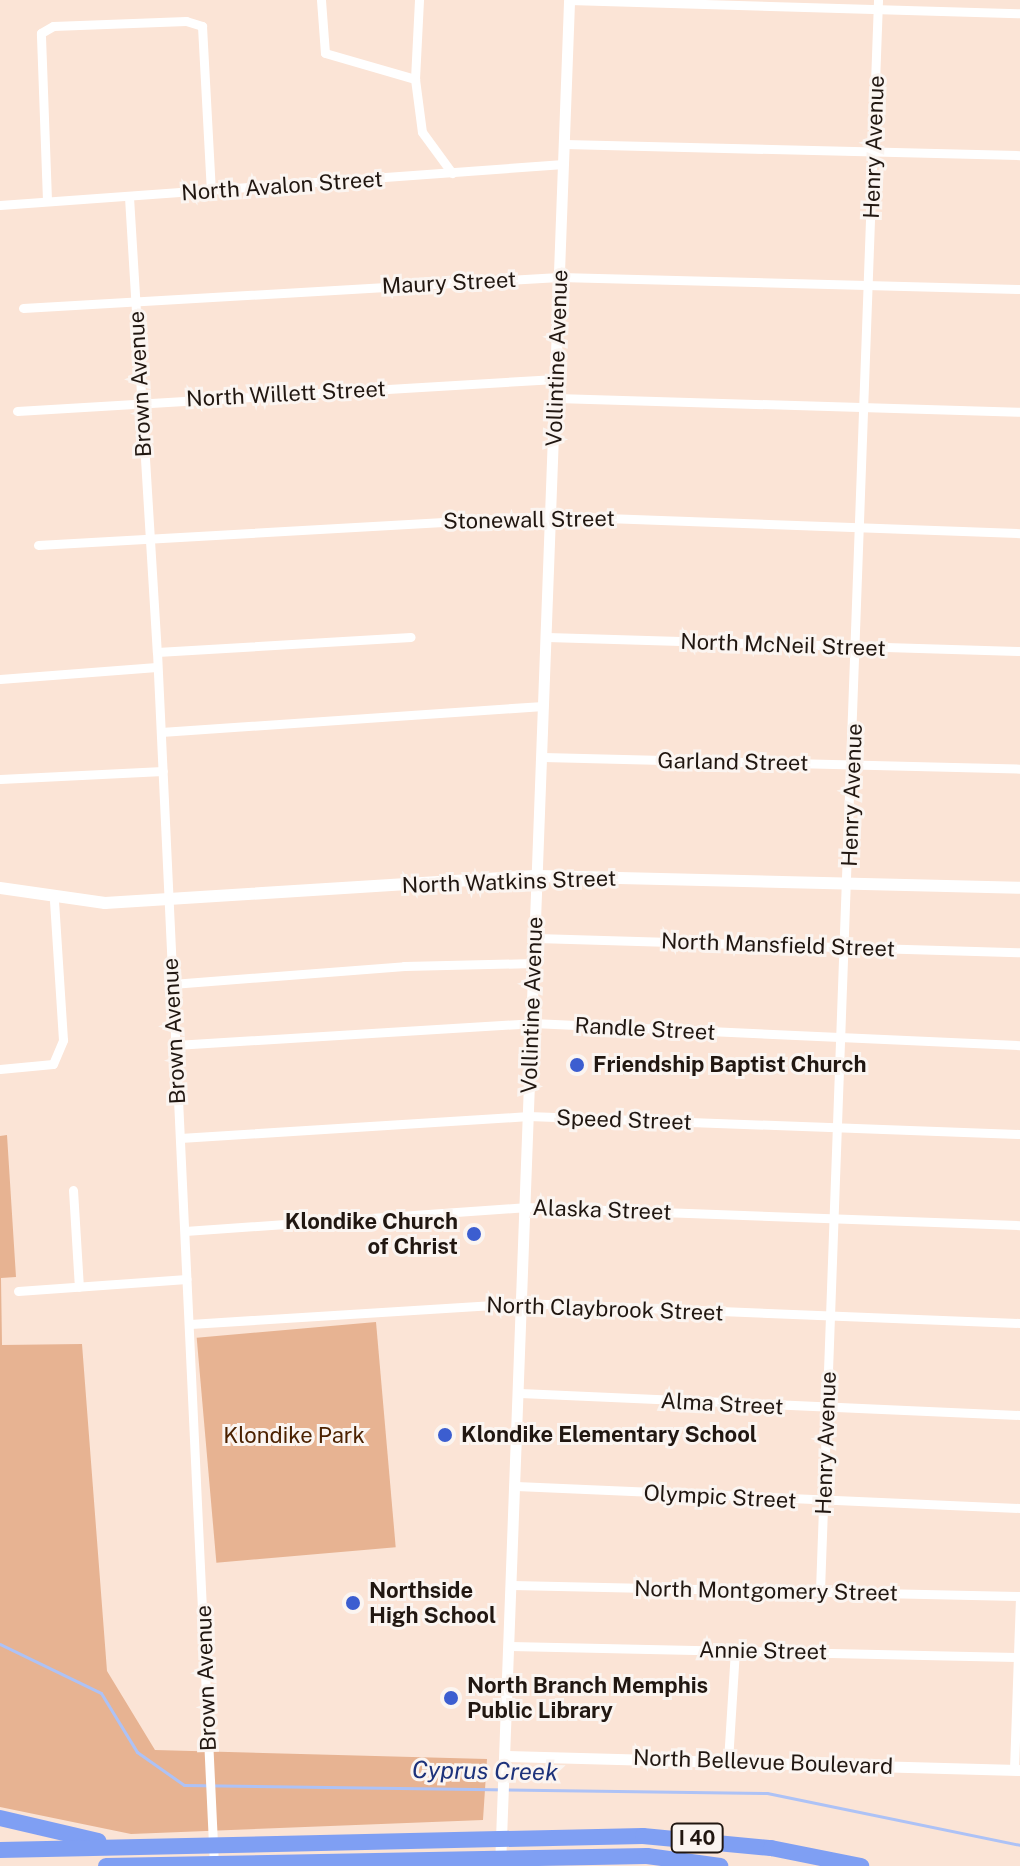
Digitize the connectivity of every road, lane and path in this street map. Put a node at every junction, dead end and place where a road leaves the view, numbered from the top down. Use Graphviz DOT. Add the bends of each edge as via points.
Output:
graph roads {
  1 [pos="321,0"];
  2 [pos="419,0"];
  3 [pos="569,0"];
  4 [pos="878,3"];
  5 [pos="1020,13"];
  6 [pos="415,79"];
  7 [pos="564,144"];
  8 [pos="874,149"];
  9 [pos="1020,155"];
  10 [pos="564,164"];
  11 [pos="452,173"];
  12 [pos="211,192"];
  13 [pos="129,197"];
  14 [pos="47,200"];
  15 [pos="0,205"];
  16 [pos="559,277"];
  17 [pos="869,284"];
  18 [pos="1020,289"];
  19 [pos="135,299"];
  20 [pos="23,308"];
  21 [pos="556,379"];
  22 [pos="556,398"];
  23 [pos="143,403"];
  24 [pos="864,409"];
  25 [pos="17,411"];
  26 [pos="1020,412"];
  27 [pos="551,516"];
  28 [pos="860,527"];
  29 [pos="1020,533"];
  30 [pos="147,538"];
  31 [pos="38,545"];
  32 [pos="411,637"];
  33 [pos="547,637"];
  34 [pos="856,648"];
  35 [pos="1020,651"];
  36 [pos="157,652"];
  37 [pos="157,667"];
  38 [pos="0,679"];
  39 [pos="543,706"];
  40 [pos="161,732"];
  41 [pos="543,757"];
  42 [pos="853,764"];
  43 [pos="1020,769"];
  44 [pos="163,771"];
  45 [pos="0,779"];
  46 [pos="537,876"];
  47 [pos="849,883"];
  48 [pos="0,888"];
  49 [pos="1020,888"];
  50 [pos="54,899"];
  51 [pos="167,900"];
  52 [pos="536,938"];
  53 [pos="844,947"];
  54 [pos="1020,952"];
  55 [pos="534,963"];
  56 [pos="172,984"];
  57 [pos="532,1023"];
  58 [pos="839,1039"];
  59 [pos="175,1045"];
  60 [pos="1020,1045"];
  61 [pos="0,1069"];
  62 [pos="528,1116"];
  63 [pos="837,1129"];
  64 [pos="1020,1134"];
  65 [pos="180,1138"];
  66 [pos="73,1190"];
  67 [pos="524,1207"];
  68 [pos="833,1219"];
  69 [pos="1020,1225"];
  70 [pos="185,1231"];
  71 [pos="187,1279"];
  72 [pos="79,1287"];
  73 [pos="18,1291"];
  74 [pos="521,1303"];
  75 [pos="830,1316"];
  76 [pos="1020,1323"];
  77 [pos="190,1324"];
  78 [pos="520,1393"];
  79 [pos="827,1409"];
  80 [pos="1020,1415"];
  81 [pos="516,1486"];
  82 [pos="824,1502"];
  83 [pos="1020,1508"];
  84 [pos="512,1585"];
  85 [pos="820,1590"];
  86 [pos="1020,1598"];
  87 [pos="510,1646"];
  88 [pos="735,1649"];
  89 [pos="1016,1657"];
  90 [pos="506,1756"];
  91 [pos="728,1761"];
  92 [pos="1017,1770"];
  93 [pos="0,1818"];
  94 [pos="115,1845"];
  95 [pos="0,1850"];
  96 [pos="162,1865"];
  97 [pos="106,1866"];
  98 [pos="214,1866"];
  99 [pos="500,1866"];
  100 [pos="720,1866"];
  101 [pos="861,1866"];
  1 -- 6 [label="street" via="325,53"];
  2 -- 6 [label="street"];
  3 -- 4 [label="street"];
  3 -- 7 [label="street, Vollintine Avenue"];
  4 -- 5 [label="street"];
  4 -- 8 [label="street, Henry Avenue"];
  6 -- 11 [label="street" via="422,132"];
  7 -- 8 [label="street"];
  7 -- 10 [label="street, Vollintine Avenue"];
  8 -- 9 [label="street"];
  8 -- 17 [label="street, Henry Avenue"];
  10 -- 11 [label="street, North Avalon Street"];
  10 -- 16 [label="street, Vollintine Avenue"];
  11 -- 12 [label="street, North Avalon Street"];
  12 -- 13 [label="street, North Avalon Street"];
  12 -- 14 [label="street" via="202,26 186,21 53,26 41,33"];
  13 -- 14 [label="street, North Avalon Street"];
  13 -- 19 [label="street, Brown Avenue"];
  14 -- 15 [label="street, North Avalon Street"];
  16 -- 17 [label="street, Maury Street"];
  16 -- 19 [label="street, Maury Street"];
  16 -- 21 [label="street, Vollintine Avenue"];
  17 -- 18 [label="street, Maury Street"];
  17 -- 24 [label="street, Henry Avenue"];
  19 -- 20 [label="street, Maury Street"];
  19 -- 23 [label="street, Brown Avenue"];
  21 -- 22 [label="street, Vollintine Avenue"];
  21 -- 23 [label="street, North Willett Street"];
  22 -- 24 [label="street"];
  22 -- 27 [label="street, Vollintine Avenue"];
  23 -- 25 [label="street, North Willett Street"];
  23 -- 30 [label="street, Brown Avenue"];
  24 -- 26 [label="street"];
  24 -- 28 [label="street, Henry Avenue"];
  27 -- 28 [label="street, Stonewall Street"];
  27 -- 30 [label="street, Stonewall Street"];
  27 -- 33 [label="street, Vollintine Avenue"];
  28 -- 29 [label="street, Stonewall Street"];
  28 -- 34 [label="street, Henry Avenue"];
  30 -- 31 [label="street, Stonewall Street"];
  30 -- 36 [label="street, Brown Avenue"];
  32 -- 36 [label="street"];
  33 -- 34 [label="street, North McNeil Street"];
  33 -- 39 [label="street, Vollintine Avenue"];
  34 -- 35 [label="street, North McNeil Street"];
  34 -- 42 [label="street, Henry Avenue"];
  36 -- 37 [label="street, Brown Avenue"];
  37 -- 38 [label="street"];
  37 -- 40 [label="street, Brown Avenue"];
  39 -- 40 [label="street"];
  39 -- 41 [label="street, Vollintine Avenue"];
  40 -- 44 [label="street, Brown Avenue"];
  41 -- 42 [label="street, Garland Street"];
  41 -- 46 [label="street, Vollintine Avenue"];
  42 -- 43 [label="street, Garland Street"];
  42 -- 47 [label="street, Henry Avenue"];
  44 -- 45 [label="street"];
  44 -- 51 [label="street, Brown Avenue"];
  46 -- 47 [label="main road, North Watkins Street"];
  46 -- 51 [label="main road, North Watkins Street"];
  46 -- 52 [label="street, Vollintine Avenue"];
  47 -- 49 [label="main road, North Watkins Street"];
  47 -- 53 [label="street, Henry Avenue"];
  48 -- 50 [label="main road, North Watkins Street"];
  50 -- 51 [label="main road, North Watkins Street"];
  50 -- 61 [label="street" via="63,1040 53,1064"];
  51 -- 56 [label="street, Brown Avenue"];
  52 -- 53 [label="street, North Mansfield Street"];
  52 -- 55 [label="street, Vollintine Avenue"];
  53 -- 54 [label="street, North Mansfield Street"];
  53 -- 58 [label="street, Henry Avenue"];
  55 -- 56 [label="street" via="404,966"];
  55 -- 57 [label="street, Vollintine Avenue"];
  56 -- 59 [label="street, Brown Avenue"];
  57 -- 58 [label="street, Randle Street"];
  57 -- 59 [label="street, Randle Street"];
  57 -- 62 [label="street, Vollintine Avenue"];
  58 -- 60 [label="street, Randle Street"];
  58 -- 63 [label="street, Henry Avenue"];
  59 -- 65 [label="street, Brown Avenue"];
  62 -- 63 [label="street, Speed Street"];
  62 -- 65 [label="street, Speed Street"];
  62 -- 67 [label="street, Vollintine Avenue"];
  63 -- 64 [label="street, Speed Street"];
  63 -- 68 [label="street, Henry Avenue"];
  65 -- 70 [label="street, Brown Avenue"];
  66 -- 72 [label="street"];
  67 -- 68 [label="street, Alaska Street"];
  67 -- 70 [label="street, Alaska Street"];
  67 -- 74 [label="street, Vollintine Avenue"];
  68 -- 69 [label="street, Alaska Street"];
  68 -- 75 [label="street, Henry Avenue"];
  70 -- 71 [label="street, Brown Avenue"];
  71 -- 72 [label="street"];
  71 -- 77 [label="street, Brown Avenue"];
  72 -- 73 [label="street"];
  74 -- 75 [label="street, North Claybrook Street"];
  74 -- 77 [label="street, North Claybrook Street"];
  74 -- 78 [label="street, Vollintine Avenue"];
  75 -- 76 [label="street, North Claybrook Street"];
  75 -- 79 [label="street, Henry Avenue"];
  77 -- 98 [label="street, Brown Avenue"];
  78 -- 79 [label="street, Alma Street"];
  78 -- 81 [label="street, Vollintine Avenue"];
  79 -- 80 [label="street, Alma Street"];
  79 -- 82 [label="street, Henry Avenue"];
  81 -- 82 [label="street, Olympic Street"];
  81 -- 84 [label="street, Vollintine Avenue"];
  82 -- 83 [label="street, Olympic Street"];
  82 -- 85 [label="street, Henry Avenue"];
  84 -- 85 [label="street, North Montgomery Street"];
  84 -- 87 [label="street, Vollintine Avenue"];
  85 -- 86 [label="street, North Montgomery Street"];
  86 -- 89 [label="street"];
  87 -- 88 [label="street, Annie Street"];
  87 -- 90 [label="street, Vollintine Avenue"];
  88 -- 89 [label="street, Annie Street"];
  88 -- 91 [label="street"];
  89 -- 92 [label="street"];
  90 -- 91 [label="street, North Bellevue Boulevard"];
  90 -- 99 [label="street, Vollintine Avenue"];
  91 -- 92 [label="street, North Bellevue Boulevard"];
  93 -- 94 [label="highway"];
  94 -- 95 [label="highway, I 40"];
  94 -- 101 [label="highway, I 40" via="693,1838"];
  96 -- 97 [label="highway, I 40"];
  96 -- 100 [label="highway, I 40" via="647,1856"];
}
